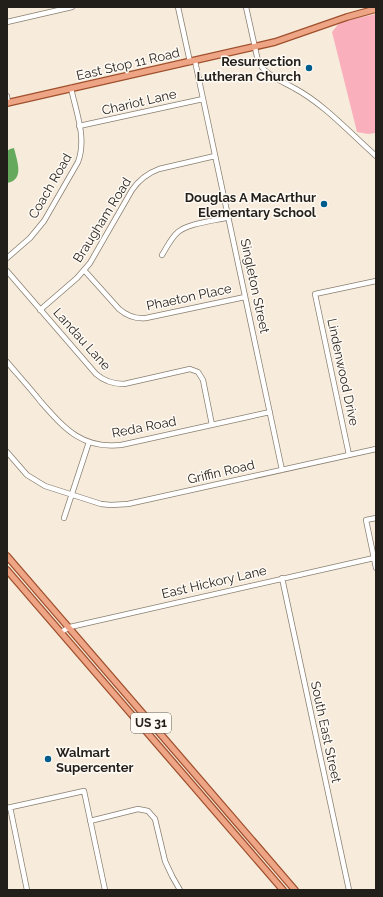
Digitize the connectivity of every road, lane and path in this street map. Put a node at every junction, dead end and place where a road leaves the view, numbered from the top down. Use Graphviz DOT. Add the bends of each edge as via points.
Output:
graph roads {
  1 [pos="72,7"];
  2 [pos="178,7"];
  3 [pos="246,7"];
  4 [pos="376,9"];
  5 [pos="7,22"];
  6 [pos="254,47"];
  7 [pos="192,61"];
  8 [pos="71,88"];
  9 [pos="7,96"];
  10 [pos="203,99"];
  11 [pos="8,103"];
  12 [pos="80,126"];
  13 [pos="215,156"];
  14 [pos="376,156"];
  15 [pos="228,217"];
  16 [pos="162,255"];
  17 [pos="7,258"];
  18 [pos="84,270"];
  19 [pos="7,271"];
  20 [pos="376,281"];
  21 [pos="246,296"];
  22 [pos="40,310"];
  23 [pos="7,362"];
  24 [pos="270,412"];
  25 [pos="212,425"];
  26 [pos="89,442"];
  27 [pos="376,449"];
  28 [pos="7,452"];
  29 [pos="349,455"];
  30 [pos="282,470"];
  31 [pos="71,495"];
  32 [pos="64,518"];
  33 [pos="376,518"];
  34 [pos="7,556"];
  35 [pos="374,558"];
  36 [pos="376,568"];
  37 [pos="7,570"];
  38 [pos="282,578"];
  39 [pos="70,628"];
  40 [pos="61,632"];
  41 [pos="8,808"];
  42 [pos="90,820"];
  43 [pos="27,890"];
  44 [pos="106,890"];
  45 [pos="180,890"];
  46 [pos="283,890"];
  47 [pos="295,890"];
  48 [pos="349,890"];
  1 -- 5 [label="street"];
  2 -- 7 [label="street, Singleton Street"];
  3 -- 6 [label="street"];
  4 -- 6 [label="main road, East Stop 11 Road"];
  6 -- 7 [label="main road, East Stop 11 Road"];
  6 -- 14 [label="street" via="258,61 266,72 316,102"];
  7 -- 8 [label="main road, East Stop 11 Road"];
  7 -- 10 [label="street, Singleton Street"];
  8 -- 11 [label="main road, East Stop 11 Road"];
  8 -- 12 [label="street, Coach Road"];
  9 -- 11 [label="street"];
  10 -- 12 [label="street, Chariot Lane"];
  10 -- 13 [label="street, Singleton Street"];
  12 -- 17 [label="street, Coach Road" via="82,152 78,162 41,225"];
  13 -- 15 [label="street, Singleton Street"];
  13 -- 18 [label="street, Braugham Road" via="159,169 141,179"];
  15 -- 16 [label="street" via="185,228 172,238"];
  15 -- 21 [label="street, Singleton Street"];
  18 -- 21 [label="street, Phaeton Place" via="119,309 134,318 146,318"];
  18 -- 22 [label="street, Braugham Road"];
  19 -- 22 [label="street, Landau Lane"];
  20 -- 29 [label="street, Lindenwood Drive" via="315,294"];
  21 -- 24 [label="street, Singleton Street"];
  22 -- 25 [label="street, Landau Lane" via="96,374 107,381 124,384 190,369 198,372"];
  23 -- 26 [label="street, Reda Road" via="60,424"];
  24 -- 25 [label="street, Reda Road"];
  24 -- 30 [label="street, Singleton Street"];
  25 -- 26 [label="street, Reda Road" via="122,445 106,446"];
  26 -- 31 [label="street"];
  27 -- 29 [label="street, Griffin Road"];
  28 -- 31 [label="street, Griffin Road" via="36,482"];
  29 -- 30 [label="street, Griffin Road"];
  30 -- 31 [label="street, Griffin Road" via="124,505 102,505"];
  31 -- 32 [label="street"];
  33 -- 35 [label="street" via="366,520"];
  34 -- 39 [label="main road, US 31"];
  35 -- 36 [label="street"];
  35 -- 38 [label="street, East Hickory Lane"];
  37 -- 40 [label="main road, US 31"];
  38 -- 39 [label="street, East Hickory Lane"];
  38 -- 48 [label="street, South East Street"];
  39 -- 40 [label="street, East Hickory Lane"];
  39 -- 47 [label="main road, US 31"];
  40 -- 46 [label="main road, US 31"];
  41 -- 42 [label="street" via="84,791"];
  41 -- 43 [label="street"];
  42 -- 44 [label="street"];
  42 -- 45 [label="street" via="138,810 150,812 156,821 166,861"];
}
